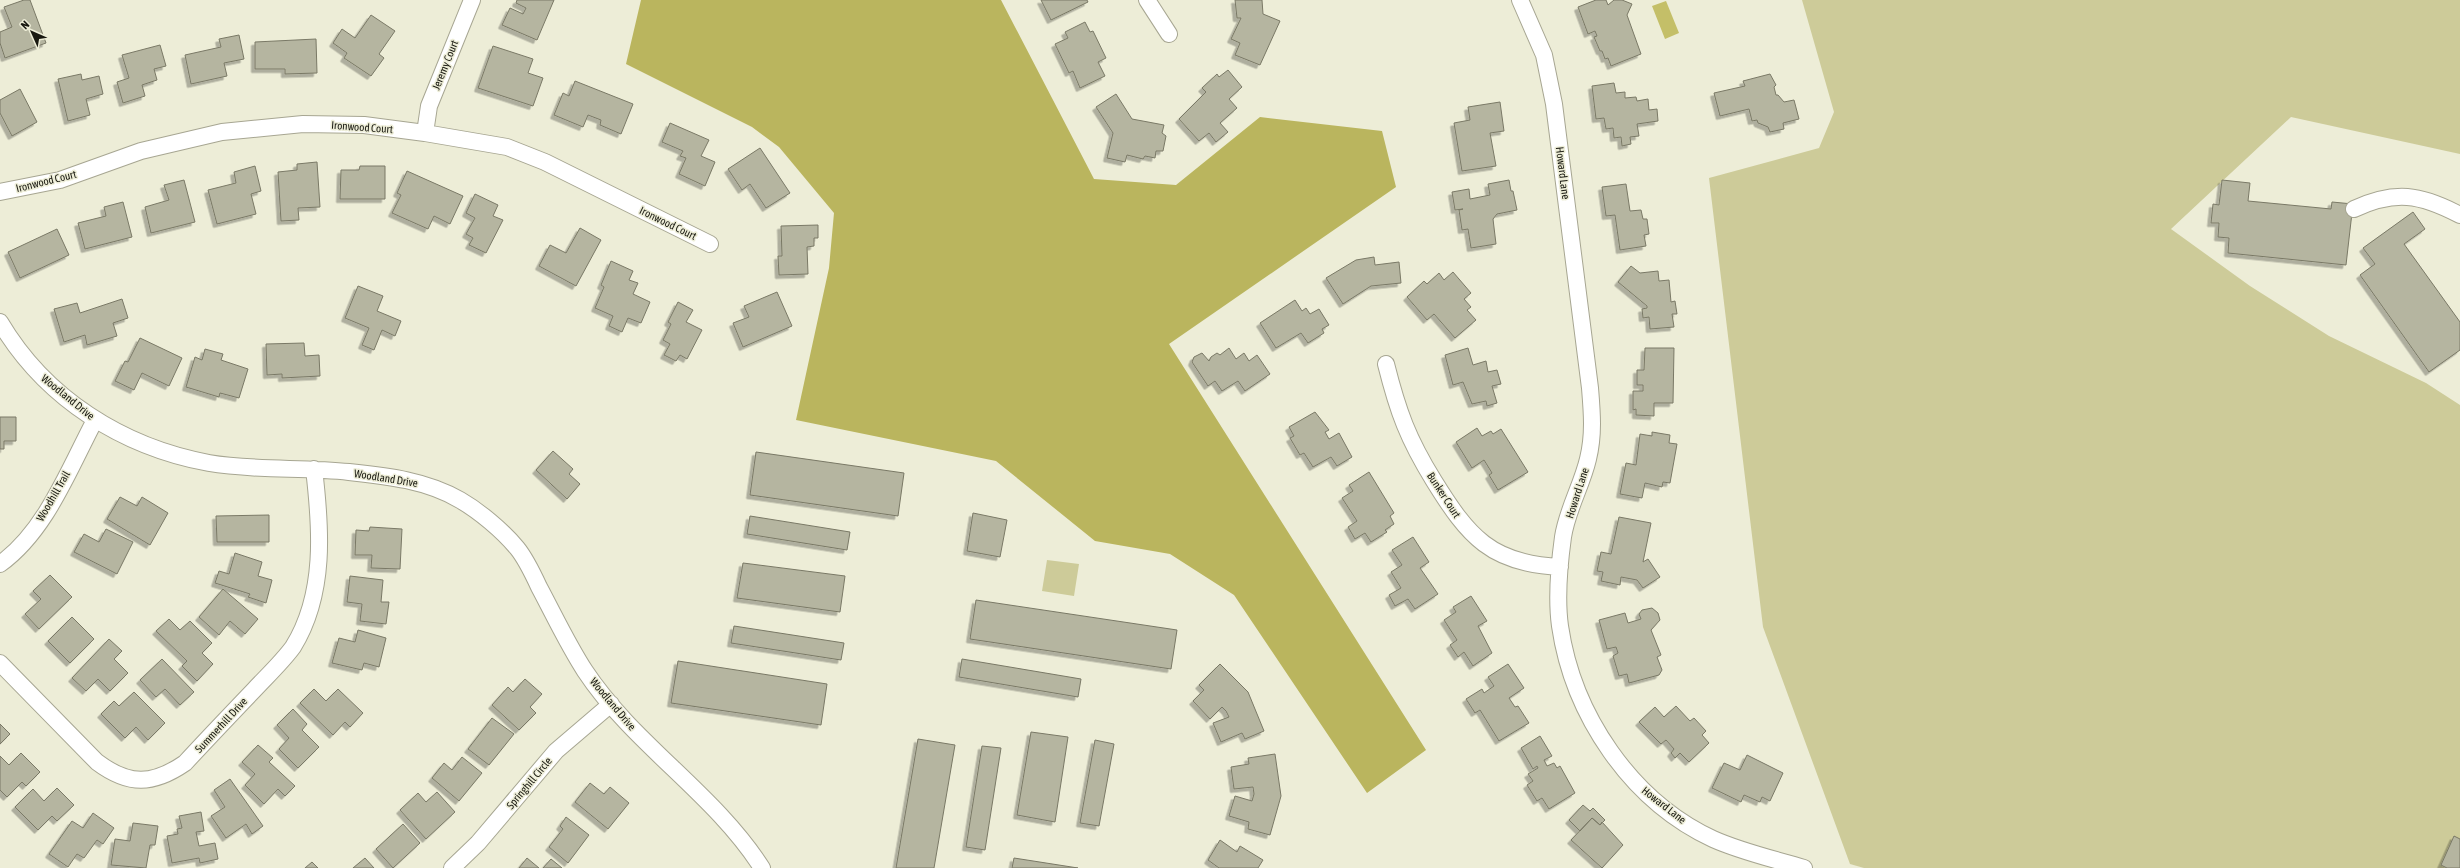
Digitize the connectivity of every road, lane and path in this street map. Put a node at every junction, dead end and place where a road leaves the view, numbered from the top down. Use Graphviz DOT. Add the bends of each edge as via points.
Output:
graph roads {
  1 [pos="472,0"];
  2 [pos="1146,0"];
  3 [pos="1520,0"];
  4 [pos="1169,34"];
  5 [pos="425,133"];
  6 [pos="0,192"];
  7 [pos="2354,208"];
  8 [pos="2460,215"];
  9 [pos="710,244"];
  10 [pos="0,322"];
  11 [pos="1386,364"];
  12 [pos="95,420"];
  13 [pos="314,469"];
  14 [pos="0,564"];
  15 [pos="1560,567"];
  16 [pos="0,663"];
  17 [pos="611,704"];
  18 [pos="452,868"];
  19 [pos="762,868"];
  20 [pos="1804,868"];
  1 -- 5 [label="street, Jeremy Court" via="429,106"];
  2 -- 4 [label="street"];
  3 -- 15 [label="street, Howard Lane" via="1544,55 1554,104 1592,424 1588,458 1563,536"];
  5 -- 6 [label="street, Ironwood Court" via="364,125 303,124 222,132 141,151 60,180"];
  5 -- 9 [label="street, Ironwood Court" via="507,147 545,162"];
  7 -- 8 [label="street" via="2376,199 2400,197 2424,199"];
  10 -- 12 [label="street, Woodland Drive" via="14,346 45,382"];
  11 -- 15 [label="street, Bunker Court" via="1396,406 1412,445 1469,532 1489,548 1512,559 1538,566"];
  12 -- 13 [label="street, Woodland Drive" via="122,435 164,452 210,463"];
  12 -- 14 [label="street, Woodhill Trail" via="44,515 26,541"];
  13 -- 16 [label="street, Summerhill Drive" via="319,556 316,587 307,618 292,647 271,672 185,763 170,773 151,780 113,774 97,762"];
  13 -- 17 [label="street, Woodland Drive" via="422,483 459,500 489,522 517,548 585,671"];
  15 -- 20 [label="street, Howard Lane" via="1560,625 1570,670 1587,713 1610,752 1639,786 1680,819 1713,839"];
  17 -- 18 [label="street, Springhill Circle" via="556,751 478,843"];
  17 -- 19 [label="street, Woodland Drive" via="716,812 751,851"];
}
